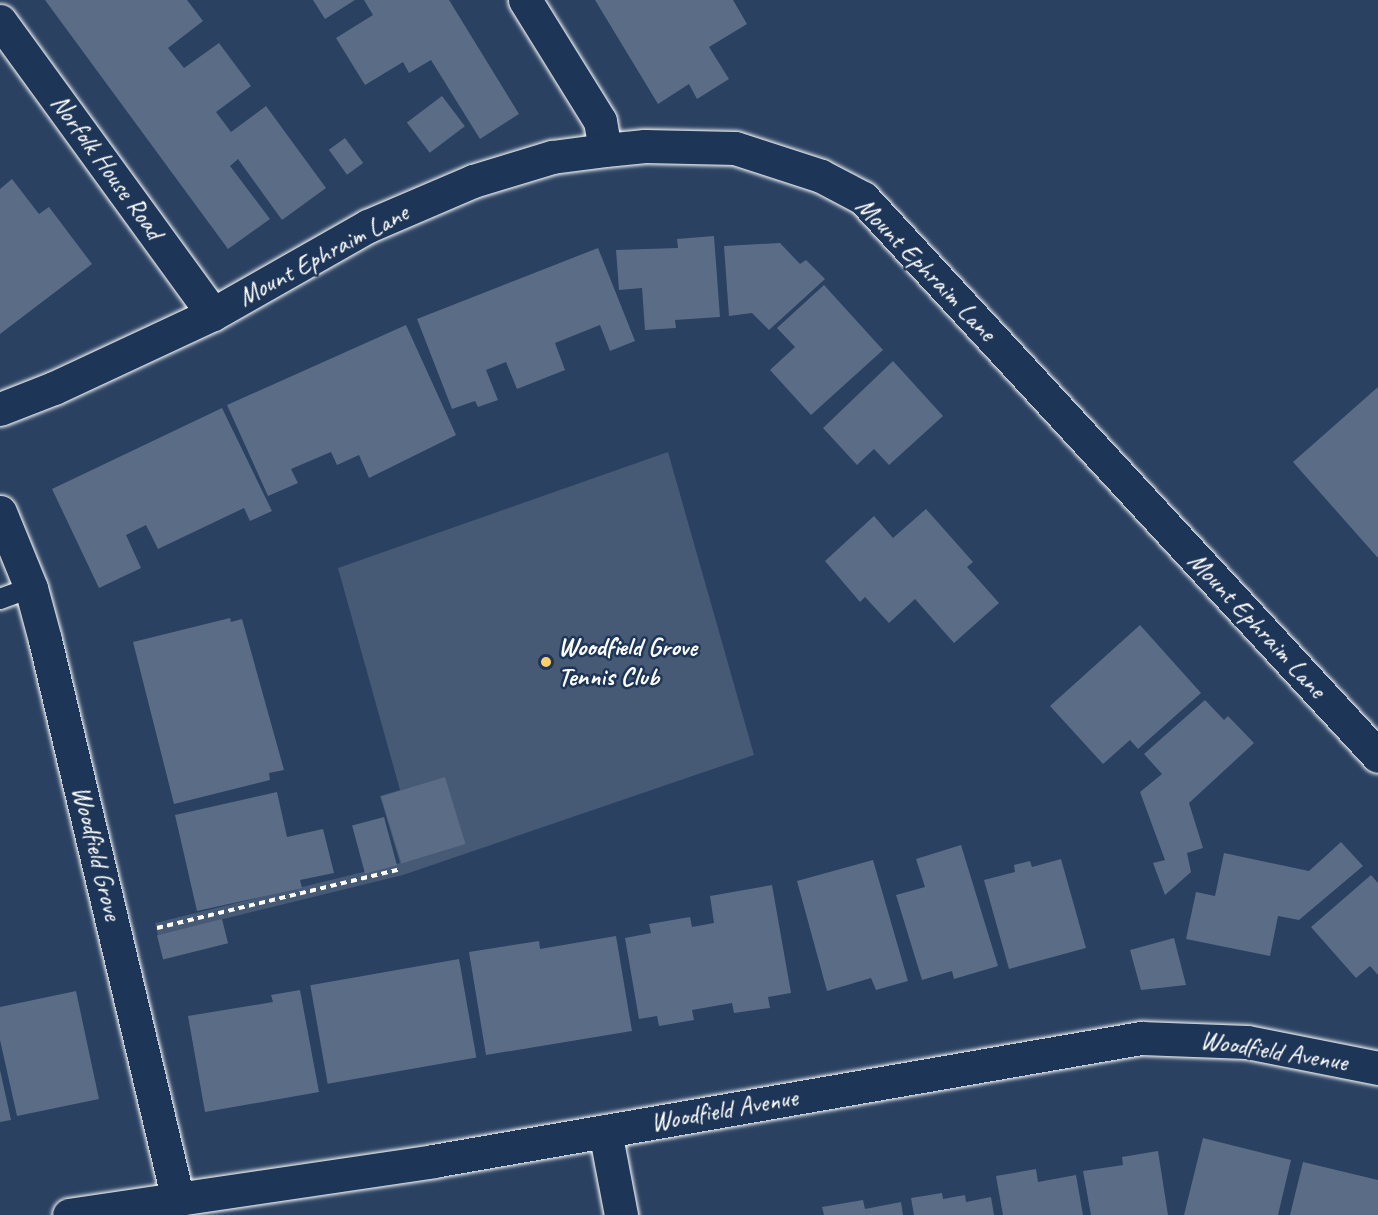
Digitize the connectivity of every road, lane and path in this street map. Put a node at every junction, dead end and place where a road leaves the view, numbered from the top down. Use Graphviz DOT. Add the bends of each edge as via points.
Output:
graph roads {
  1 [pos="525,0"];
  2 [pos="0,21"];
  3 [pos="605,150"];
  4 [pos="213,314"];
  5 [pos="0,409"];
  6 [pos="0,512"];
  7 [pos="31,588"];
  8 [pos="0,598"];
  9 [pos="1378,756"];
  10 [pos="400,869"];
  11 [pos="148,931"];
  12 [pos="1378,1068"];
  13 [pos="605,1131"];
  14 [pos="178,1200"];
  15 [pos="69,1215"];
  16 [pos="621,1215"];
  1 -- 3 [label="street" via="600,121"];
  2 -- 4 [label="street, Norfolk House Road"];
  3 -- 4 [label="street, Mount Ephraim Lane" via="552,157 462,186 368,226"];
  3 -- 9 [label="street, Mount Ephraim Lane" via="645,146 735,148 820,176 863,198"];
  4 -- 5 [label="street, Mount Ephraim Lane"];
  6 -- 7 [label="street, Woodfield Grove"];
  7 -- 8 [label="lane"];
  7 -- 14 [label="street, Woodfield Grove"];
  10 -- 11 [label="path"];
  12 -- 13 [label="street, Woodfield Avenue" via="1246,1042 1141,1038"];
  13 -- 14 [label="street, Woodfield Avenue"];
  13 -- 16 [label="street"];
  14 -- 15 [label="street, Woodfield Avenue"];
}
